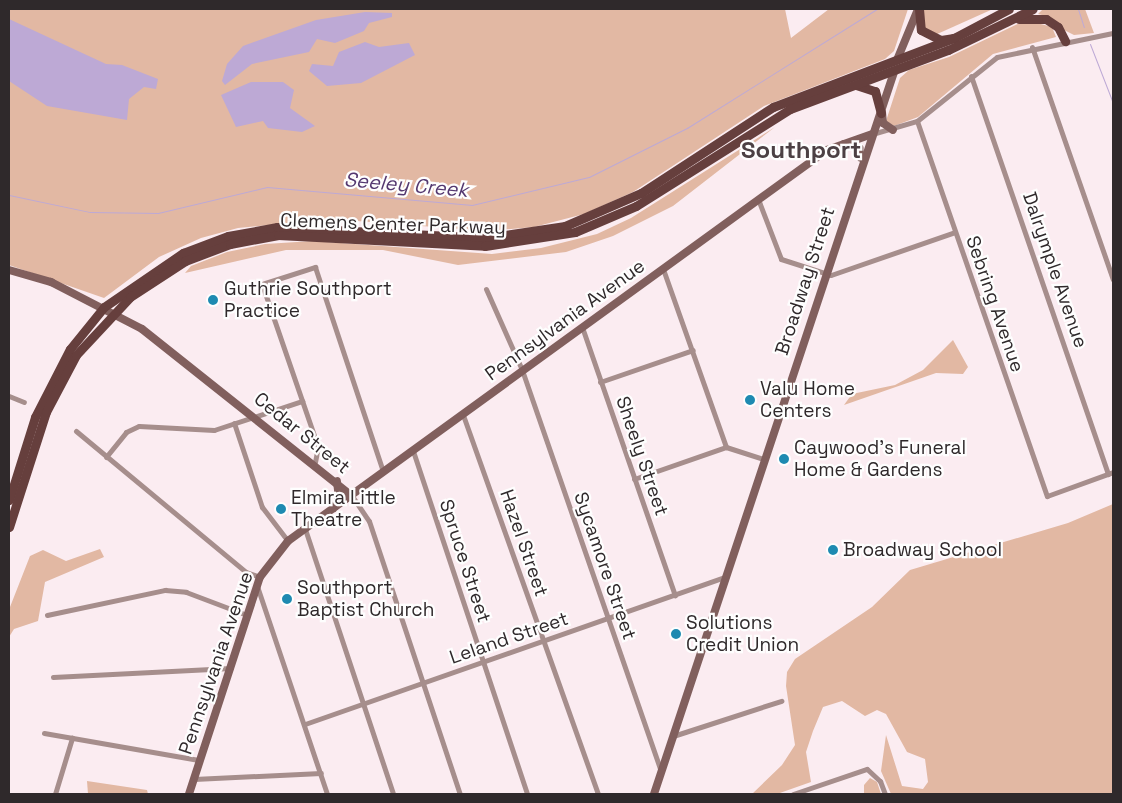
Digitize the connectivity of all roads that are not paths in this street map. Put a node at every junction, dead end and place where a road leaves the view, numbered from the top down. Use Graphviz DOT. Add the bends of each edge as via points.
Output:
graph roads {
  1 [pos="918,9"];
  2 [pos="1009,9"];
  3 [pos="1033,9"];
  4 [pos="1005,24"];
  5 [pos="1113,33"];
  6 [pos="954,38"];
  7 [pos="1065,41"];
  8 [pos="1032,47"];
  9 [pos="897,60"];
  10 [pos="894,72"];
  11 [pos="972,76"];
  12 [pos="851,86"];
  13 [pos="881,110"];
  14 [pos="917,121"];
  15 [pos="893,130"];
  16 [pos="872,134"];
  17 [pos="840,145"];
  18 [pos="861,160"];
  19 [pos="758,199"];
  20 [pos="955,232"];
  21 [pos="663,269"];
  22 [pos="9,270"];
  23 [pos="825,273"];
  24 [pos="1113,279"];
  25 [pos="486,289"];
  26 [pos="109,310"];
  27 [pos="582,327"];
  28 [pos="693,350"];
  29 [pos="522,370"];
  30 [pos="600,382"];
  31 [pos="9,396"];
  32 [pos="302,401"];
  33 [pos="24,402"];
  34 [pos="463,415"];
  35 [pos="256,416"];
  36 [pos="234,423"];
  37 [pos="76,431"];
  38 [pos="726,447"];
  39 [pos="413,451"];
  40 [pos="106,457"];
  41 [pos="762,459"];
  42 [pos="314,462"];
  43 [pos="383,472"];
  44 [pos="1111,473"];
  45 [pos="634,479"];
  46 [pos="337,481"];
  47 [pos="352,496"];
  48 [pos="9,500"];
  49 [pos="334,509"];
  50 [pos="9,527"];
  51 [pos="305,529"];
  52 [pos="288,541"];
  53 [pos="260,577"];
  54 [pos="722,578"];
  55 [pos="257,586"];
  56 [pos="675,595"];
  57 [pos="47,615"];
  58 [pos="248,615"];
  59 [pos="607,619"];
  60 [pos="543,642"];
  61 [pos="482,662"];
  62 [pos="231,668"];
  63 [pos="53,677"];
  64 [pos="424,683"];
  65 [pos="781,701"];
  66 [pos="364,704"];
  67 [pos="305,724"];
  68 [pos="44,733"];
  69 [pos="673,736"];
  70 [pos="72,738"];
  71 [pos="199,760"];
  72 [pos="661,772"];
  73 [pos="320,773"];
  74 [pos="194,779"];
  75 [pos="805,792"];
  76 [pos="56,794"];
  77 [pos="189,794"];
  78 [pos="327,794"];
  79 [pos="393,794"];
  80 [pos="460,794"];
  81 [pos="527,794"];
  82 [pos="598,794"];
  83 [pos="654,794"];
  84 [pos="793,794"];
  85 [pos="885,794"];
  1 -- 6 [label="main road" via="924,34 936,39"];
  1 -- 9 [label="main road, Broadway Street"];
  2 -- 6 [label="main road"];
  3 -- 4 [label="main road"];
  4 -- 7 [label="main road" via="1025,18 1046,19 1058,27"];
  4 -- 10 [label="main road, Clemens Center Parkway"];
  5 -- 7 [label="street, Pennsylvania Avenue"];
  6 -- 9 [label="main road"];
  7 -- 8 [label="street, Pennsylvania Avenue"];
  8 -- 11 [label="street, Pennsylvania Avenue" via="996,57"];
  8 -- 24 [label="street"];
  9 -- 10 [label="main road, Broadway Street"];
  9 -- 26 [label="main road, Clemens Center Parkway" via="773,107 640,193 565,226 484,238 318,226 261,229 183,253"];
  10 -- 12 [label="main road, Clemens Center Parkway"];
  10 -- 13 [label="main road, Broadway Street"];
  11 -- 14 [label="street, Pennsylvania Avenue"];
  11 -- 44 [label="street, Dalrymple Avenue"];
  12 -- 13 [label="main road" via="876,91"];
  12 -- 26 [label="main road, Clemens Center Parkway" via="775,116 636,206 575,232 485,246 311,234 246,240 171,269"];
  13 -- 15 [label="main road" via="884,123"];
  13 -- 16 [label="main road, Broadway Street"];
  14 -- 15 [label="street, Pennsylvania Avenue"];
  14 -- 20 [label="street, Sebring Avenue"];
  15 -- 16 [label="street, Pennsylvania Avenue"];
  16 -- 17 [label="main road, Pennsylvania Avenue"];
  16 -- 18 [label="main road, Broadway Street"];
  17 -- 18 [label="main road" via="856,145"];
  17 -- 19 [label="main road, Pennsylvania Avenue"];
  18 -- 23 [label="main road, Broadway Street"];
  19 -- 21 [label="main road, Pennsylvania Avenue"];
  19 -- 23 [label="street" via="781,259"];
  20 -- 23 [label="street" via="831,275"];
  20 -- 44 [label="street, Sebring Avenue" via="1046,496"];
  21 -- 27 [label="main road, Pennsylvania Avenue"];
  21 -- 28 [label="street"];
  22 -- 26 [label="main road, Cedar Street" via="51,282"];
  23 -- 41 [label="main road, Broadway Street"];
  25 -- 29 [label="street, Sycamore Street"];
  26 -- 35 [label="main road, Cedar Street"];
  26 -- 48 [label="main road, Clemens Center Parkway" via="70,350 45,393"];
  26 -- 50 [label="main road, Clemens Center Parkway" via="76,355 52,397"];
  27 -- 29 [label="main road, Pennsylvania Avenue"];
  27 -- 30 [label="street, Sheely Street"];
  28 -- 30 [label="street"];
  28 -- 38 [label="street"];
  29 -- 34 [label="main road, Pennsylvania Avenue"];
  29 -- 59 [label="street, Sycamore Street"];
  30 -- 45 [label="street, Sheely Street"];
  31 -- 33 [label="street"];
  32 -- 35 [label="street"];
  32 -- 42 [label="street" via="318,447"];
  32 -- 43 [label="street" via="262,284 315,267"];
  34 -- 39 [label="main road, Pennsylvania Avenue"];
  34 -- 60 [label="street, Hazel Street"];
  35 -- 36 [label="street"];
  35 -- 42 [label="main road, Cedar Street"];
  36 -- 40 [label="street" via="214,430 139,426 126,432"];
  36 -- 52 [label="street" via="262,507"];
  37 -- 40 [label="street"];
  38 -- 41 [label="street"];
  38 -- 45 [label="street"];
  39 -- 43 [label="main road, Pennsylvania Avenue"];
  39 -- 61 [label="street, Spruce Street"];
  40 -- 53 [label="street" via="246,572"];
  41 -- 54 [label="main road, Broadway Street"];
  42 -- 46 [label="main road, Cedar Street"];
  43 -- 47 [label="main road, Pennsylvania Avenue"];
  45 -- 56 [label="street, Sheely Street"];
  46 -- 47 [label="main road, Cedar Street"];
  46 -- 49 [label="main road" via="339,498"];
  47 -- 49 [label="main road, Pennsylvania Avenue"];
  47 -- 64 [label="street, Cedar Street" via="369,521"];
  49 -- 51 [label="main road, Pennsylvania Avenue"];
  51 -- 52 [label="main road, Pennsylvania Avenue"];
  51 -- 66 [label="street"];
  52 -- 53 [label="main road, Pennsylvania Avenue"];
  53 -- 55 [label="main road, Pennsylvania Avenue"];
  54 -- 56 [label="street, Leland Street"];
  54 -- 69 [label="main road, Broadway Street"];
  55 -- 58 [label="main road, Pennsylvania Avenue"];
  55 -- 67 [label="street"];
  56 -- 59 [label="street, Leland Street"];
  57 -- 58 [label="street" via="165,590 186,592"];
  58 -- 62 [label="main road, Pennsylvania Avenue"];
  59 -- 60 [label="street, Leland Street"];
  59 -- 72 [label="street, Sycamore Street"];
  60 -- 61 [label="street, Leland Street"];
  60 -- 82 [label="street, Hazel Street"];
  61 -- 64 [label="street, Leland Street"];
  61 -- 81 [label="street, Spruce Street"];
  62 -- 63 [label="street"];
  62 -- 71 [label="main road, Pennsylvania Avenue"];
  64 -- 66 [label="street, Leland Street"];
  64 -- 80 [label="street, Cedar Street"];
  65 -- 69 [label="street"];
  66 -- 67 [label="street, Leland Street"];
  66 -- 79 [label="street"];
  67 -- 73 [label="street"];
  68 -- 70 [label="street"];
  69 -- 72 [label="main road, Broadway Street"];
  70 -- 71 [label="street"];
  70 -- 76 [label="street"];
  71 -- 74 [label="main road, Pennsylvania Avenue"];
  72 -- 83 [label="main road, Broadway Street"];
  73 -- 74 [label="street"];
  73 -- 78 [label="street"];
  74 -- 77 [label="main road, Pennsylvania Avenue"];
  75 -- 84 [label="street"];
  75 -- 85 [label="street" via="867,769 880,781"];
}
